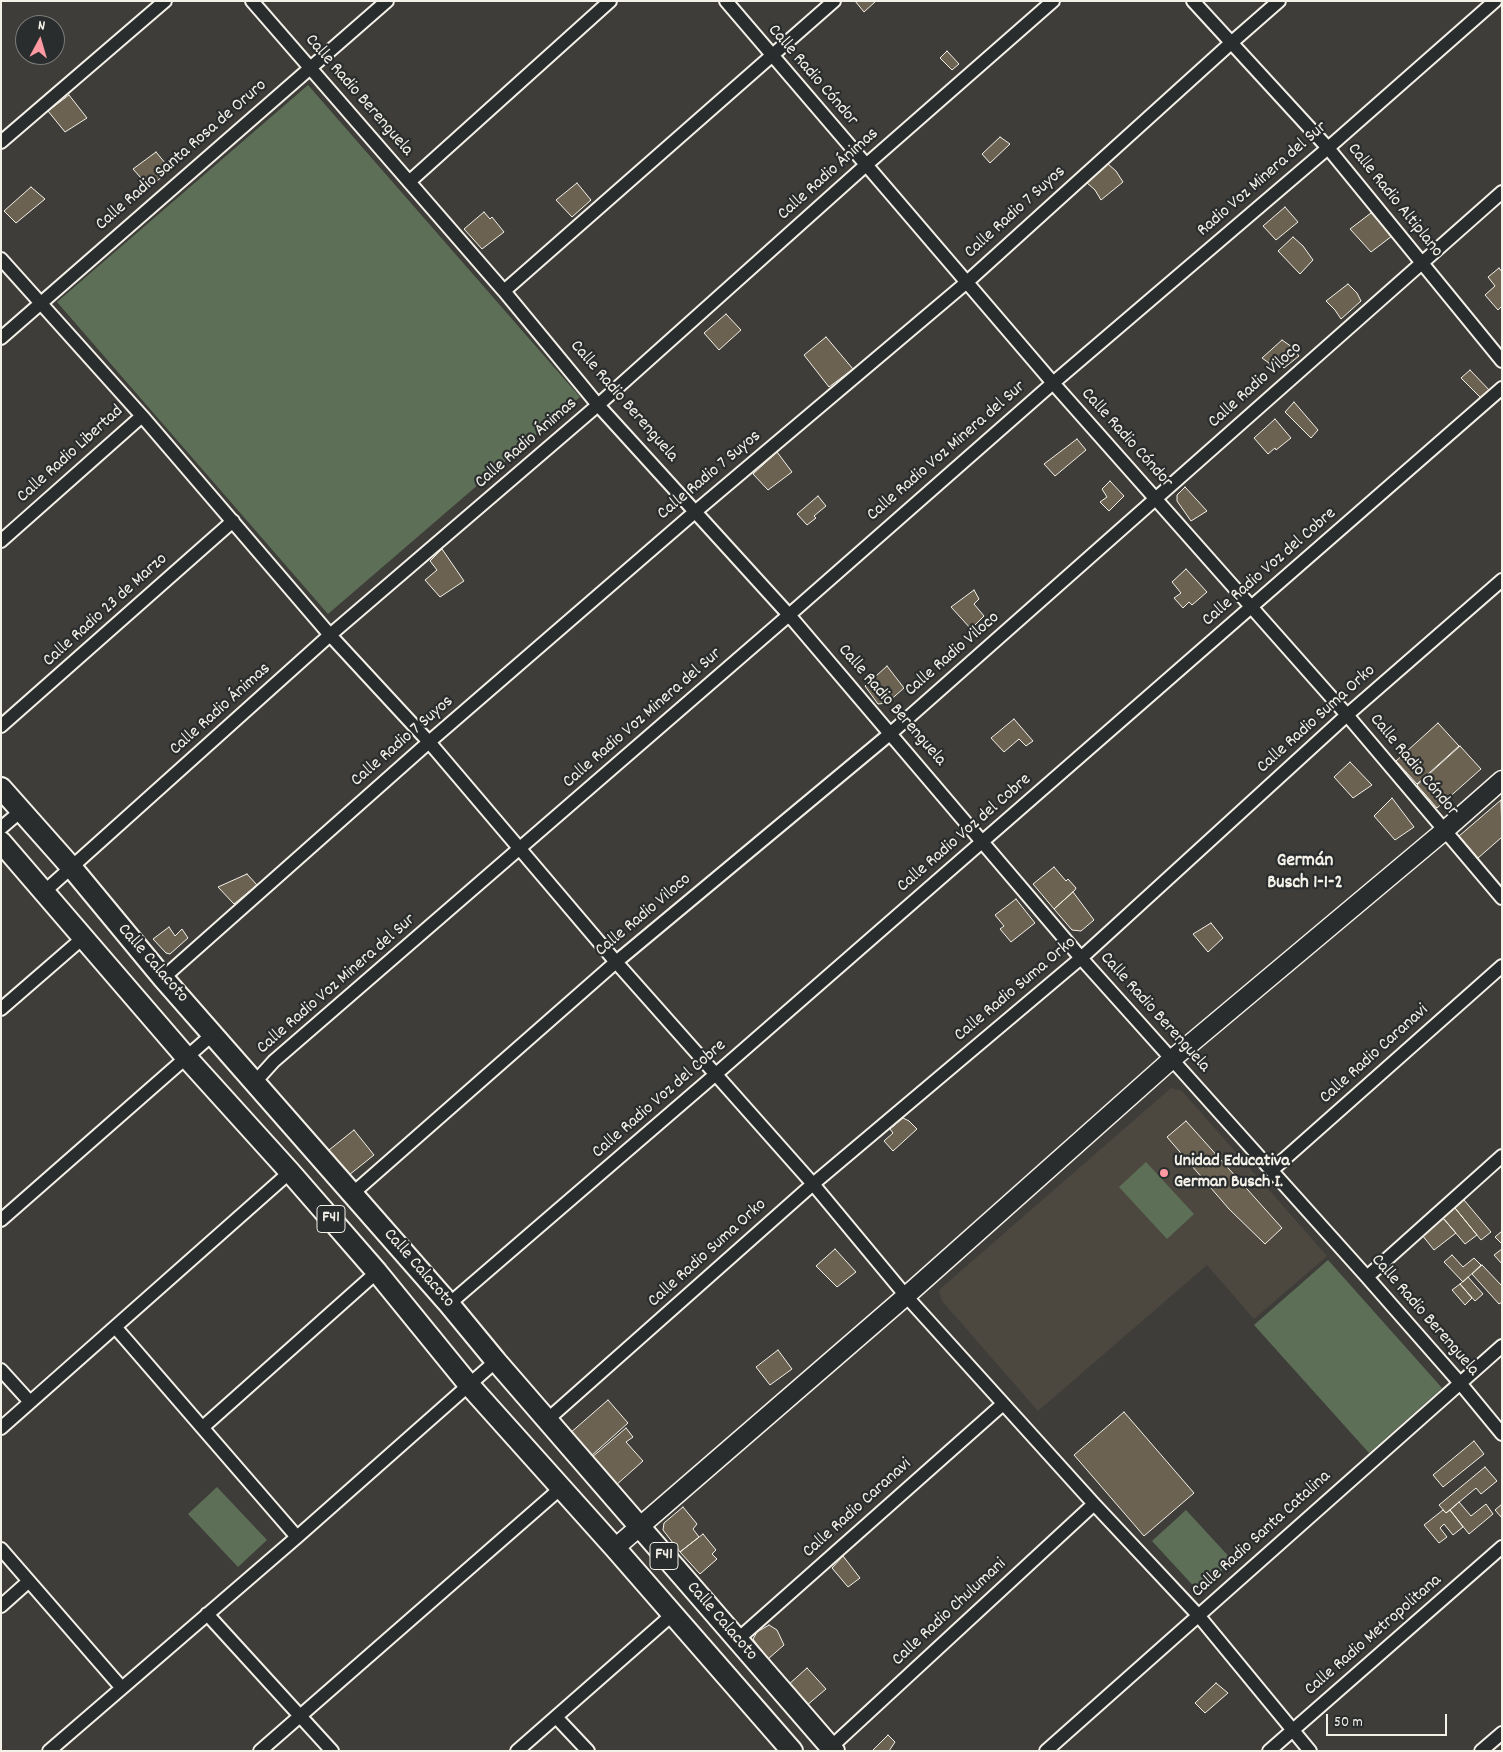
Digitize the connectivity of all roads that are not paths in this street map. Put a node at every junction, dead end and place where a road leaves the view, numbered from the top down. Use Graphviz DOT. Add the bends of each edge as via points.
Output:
graph roads {
  1 [pos="165,1"];
  2 [pos="252,1"];
  3 [pos="387,1"];
  4 [pos="610,1"];
  5 [pos="726,1"];
  6 [pos="834,1"];
  7 [pos="1053,1"];
  8 [pos="1193,1"];
  9 [pos="1279,1"];
  10 [pos="1495,1"];
  11 [pos="1231,43"];
  12 [pos="772,56"];
  13 [pos="311,67"];
  14 [pos="1,142"];
  15 [pos="1328,148"];
  16 [pos="866,165"];
  17 [pos="409,182"];
  18 [pos="1502,192"];
  19 [pos="1,259"];
  20 [pos="1422,262"];
  21 [pos="967,282"];
  22 [pos="504,290"];
  23 [pos="40,304"];
  24 [pos="1,338"];
  25 [pos="1502,361"];
  26 [pos="1053,383"];
  27 [pos="1502,388"];
  28 [pos="598,405"];
  29 [pos="142,416"];
  30 [pos="1156,499"];
  31 [pos="696,510"];
  32 [pos="233,521"];
  33 [pos="1,541"];
  34 [pos="1502,580"];
  35 [pos="1252,608"];
  36 [pos="789,615"];
  37 [pos="330,635"];
  38 [pos="1347,715"];
  39 [pos="1,726"];
  40 [pos="892,733"];
  41 [pos="429,742"];
  42 [pos="1502,780"];
  43 [pos="1,788"];
  44 [pos="21,811"];
  45 [pos="1,828"];
  46 [pos="1444,832"];
  47 [pos="983,840"];
  48 [pos="1,842"];
  49 [pos="520,849"];
  50 [pos="72,868"];
  51 [pos="45,892"];
  52 [pos="1502,898"];
  53 [pos="84,937"];
  54 [pos="1081,958"];
  55 [pos="616,962"];
  56 [pos="1502,966"];
  57 [pos="162,978"];
  58 [pos="1,1009"];
  59 [pos="213,1034"];
  60 [pos="186,1057"];
  61 [pos="1171,1060"];
  62 [pos="716,1074"];
  63 [pos="255,1082"];
  64 [pos="1502,1156"];
  65 [pos="1272,1170"];
  66 [pos="290,1172"];
  67 [pos="813,1184"];
  68 [pos="352,1194"];
  69 [pos="1,1220"];
  70 [pos="377,1272"];
  71 [pos="1367,1277"];
  72 [pos="906,1296"];
  73 [pos="450,1304"];
  74 [pos="116,1328"];
  75 [pos="1502,1346"];
  76 [pos="496,1361"];
  77 [pos="1,1370"];
  78 [pos="1460,1382"];
  79 [pos="469,1385"];
  80 [pos="30,1402"];
  81 [pos="1003,1404"];
  82 [pos="547,1420"];
  83 [pos="203,1427"];
  84 [pos="1,1428"];
  85 [pos="1502,1434"];
  86 [pos="562,1488"];
  87 [pos="1094,1504"];
  88 [pos="639,1528"];
  89 [pos="297,1537"];
  90 [pos="1502,1547"];
  91 [pos="615,1548"];
  92 [pos="1,1549"];
  93 [pos="29,1581"];
  94 [pos="1,1606"];
  95 [pos="208,1614"];
  96 [pos="673,1614"];
  97 [pos="1198,1615"];
  98 [pos="737,1640"];
  99 [pos="121,1687"];
  100 [pos="300,1715"];
  101 [pos="556,1717"];
  102 [pos="1293,1730"];
  103 [pos="1502,1733"];
  104 [pos="832,1749"];
  105 [pos="49,1751"];
  106 [pos="260,1751"];
  107 [pos="332,1751"];
  108 [pos="517,1751"];
  109 [pos="588,1751"];
  110 [pos="792,1751"];
  111 [pos="1046,1751"];
  112 [pos="1269,1751"];
  113 [pos="1310,1751"];
  114 [pos="1481,1751"];
  1 -- 14 [label="street"];
  2 -- 13 [label="street, Calle Radio Berenguela"];
  3 -- 13 [label="street, Calle Radio Santa Rosa de Oruro"];
  4 -- 17 [label="street"];
  5 -- 12 [label="street, Calle Radio Cóndor"];
  6 -- 12 [label="street"];
  7 -- 16 [label="street, Calle Radio Ánimas"];
  8 -- 11 [label="street, Calle Radio Altiplano"];
  9 -- 11 [label="street, Calle Radio 7 Suyos"];
  10 -- 15 [label="street, Radio Voz Minera del Sur"];
  11 -- 15 [label="street, Calle Radio Altiplano"];
  11 -- 21 [label="street, Calle Radio 7 Suyos"];
  12 -- 16 [label="street, Calle Radio Cóndor"];
  12 -- 22 [label="street"];
  13 -- 17 [label="street, Calle Radio Berenguela"];
  13 -- 23 [label="street, Calle Radio Santa Rosa de Oruro"];
  15 -- 20 [label="street, Calle Radio Altiplano"];
  15 -- 26 [label="street, Radio Voz Minera del Sur"];
  16 -- 21 [label="street, Calle Radio Cóndor"];
  16 -- 28 [label="street, Calle Radio Ánimas"];
  17 -- 22 [label="street, Calle Radio Berenguela"];
  18 -- 20 [label="street, Calle Radio Viloco"];
  19 -- 23 [label="street"];
  20 -- 25 [label="street, Calle Radio Altiplano"];
  20 -- 30 [label="street, Calle Radio Viloco"];
  21 -- 26 [label="street, Calle Radio Cóndor"];
  21 -- 31 [label="street, Calle Radio 7 Suyos"];
  22 -- 28 [label="street, Calle Radio Berenguela"];
  23 -- 24 [label="street, Calle Radio Santa Rosa de Oruro"];
  23 -- 29 [label="street"];
  26 -- 30 [label="street, Calle Radio Cóndor"];
  26 -- 36 [label="street, Calle Radio Voz Minera del Sur"];
  27 -- 35 [label="street, Calle Radio Voz del Cobre"];
  28 -- 31 [label="street, Calle Radio Berenguela"];
  28 -- 37 [label="street, Calle Radio Ánimas"];
  29 -- 32 [label="street"];
  29 -- 33 [label="street, Calle Radio Libertad"];
  30 -- 35 [label="street, Calle Radio Cóndor"];
  30 -- 40 [label="street, Calle Radio Viloco"];
  31 -- 36 [label="street, Calle Radio Berenguela"];
  31 -- 41 [label="street, Calle Radio 7 Suyos"];
  32 -- 37 [label="street"];
  32 -- 39 [label="street, Calle Radio 23 de Marzo"];
  34 -- 38 [label="street, Calle Radio Suma Orko"];
  35 -- 38 [label="street, Calle Radio Cóndor"];
  35 -- 47 [label="street, Calle Radio Voz del Cobre"];
  36 -- 40 [label="street, Calle Radio Berenguela"];
  36 -- 49 [label="street, Calle Radio Voz Minera del Sur"];
  37 -- 41 [label="street"];
  37 -- 50 [label="street, Calle Radio Ánimas"];
  38 -- 46 [label="street, Calle Radio Cóndor"];
  38 -- 54 [label="street, Calle Radio Suma Orko"];
  40 -- 47 [label="street, Calle Radio Berenguela"];
  40 -- 55 [label="street, Calle Radio Viloco"];
  41 -- 49 [label="street"];
  41 -- 57 [label="street, Calle Radio 7 Suyos"];
  42 -- 46 [label="street"];
  43 -- 44 [label="main road, Calle Calacoto / F41"];
  44 -- 45 [label="street"];
  44 -- 50 [label="main road, Calle Calacoto / F41"];
  46 -- 52 [label="street, Calle Radio Cóndor"];
  46 -- 61 [label="street"];
  47 -- 54 [label="street, Calle Radio Berenguela"];
  47 -- 62 [label="street, Calle Radio Voz del Cobre"];
  48 -- 51 [label="main road, Calle Calacoto / F41"];
  49 -- 55 [label="street"];
  49 -- 63 [label="street, Calle Radio Voz Minera del Sur" via="274,1061"];
  50 -- 51 [label="street, Calle Radio Ánimas"];
  50 -- 57 [label="main road, Calle Calacoto / F41"];
  51 -- 53 [label="main road, Calle Calacoto / F41"];
  53 -- 58 [label="street"];
  53 -- 60 [label="main road, Calle Calacoto / F41"];
  54 -- 61 [label="street, Calle Radio Berenguela"];
  54 -- 67 [label="street, Calle Radio Suma Orko"];
  55 -- 62 [label="street"];
  55 -- 68 [label="street, Calle Radio Viloco"];
  56 -- 65 [label="street, Calle Radio Caranavi"];
  57 -- 59 [label="main road, Calle Calacoto / F41"];
  59 -- 60 [label="street"];
  59 -- 63 [label="main road, Calle Calacoto / F41"];
  60 -- 66 [label="main road, Calle Calacoto / F41"];
  60 -- 69 [label="street"];
  61 -- 65 [label="street, Calle Radio Berenguela"];
  61 -- 72 [label="street"];
  62 -- 67 [label="street"];
  62 -- 73 [label="street, Calle Radio Voz del Cobre"];
  63 -- 68 [label="main road, Calle Calacoto / F41"];
  64 -- 71 [label="street"];
  65 -- 71 [label="street, Calle Radio Berenguela"];
  66 -- 70 [label="main road, Calle Calacoto / F41"];
  66 -- 74 [label="street"];
  67 -- 72 [label="street"];
  67 -- 82 [label="street, Calle Radio Suma Orko"];
  68 -- 73 [label="main road, Calle Calacoto / F41"];
  70 -- 79 [label="main road, Calle Calacoto / F41"];
  70 -- 83 [label="street"];
  71 -- 78 [label="street, Calle Radio Berenguela"];
  72 -- 81 [label="street"];
  72 -- 88 [label="street"];
  73 -- 76 [label="main road, Calle Calacoto / F41"];
  74 -- 80 [label="street"];
  74 -- 83 [label="street"];
  75 -- 78 [label="street, Calle Radio Santa Catalina"];
  76 -- 79 [label="street"];
  76 -- 82 [label="main road, Calle Calacoto / F41"];
  77 -- 80 [label="street"];
  78 -- 85 [label="street, Calle Radio Berenguela"];
  78 -- 97 [label="street, Calle Radio Santa Catalina"];
  79 -- 86 [label="main road, Calle Calacoto / F41"];
  79 -- 89 [label="street"];
  80 -- 84 [label="street"];
  81 -- 87 [label="street"];
  81 -- 98 [label="street, Calle Radio Caranavi"];
  82 -- 88 [label="main road, Calle Calacoto / F41"];
  83 -- 89 [label="street"];
  86 -- 91 [label="main road, Calle Calacoto / F41"];
  86 -- 100 [label="street"];
  87 -- 97 [label="street"];
  87 -- 104 [label="street, Calle Radio Chulumani"];
  88 -- 91 [label="street"];
  88 -- 98 [label="main road, Calle Calacoto / F41"];
  89 -- 95 [label="street"];
  90 -- 102 [label="street, Calle Radio Metropolitana"];
  91 -- 96 [label="main road, Calle Calacoto / F41"];
  92 -- 93 [label="street"];
  93 -- 94 [label="street"];
  93 -- 99 [label="street"];
  95 -- 99 [label="street"];
  95 -- 100 [label="street"];
  96 -- 101 [label="street"];
  96 -- 110 [label="main road, Calle Calacoto / F41"];
  97 -- 102 [label="street"];
  97 -- 111 [label="street, Calle Radio Santa Catalina"];
  98 -- 104 [label="main road, Calle Calacoto / F41"];
  99 -- 105 [label="street"];
  100 -- 106 [label="street"];
  100 -- 107 [label="street"];
  101 -- 108 [label="street"];
  101 -- 109 [label="street"];
  102 -- 112 [label="street, Calle Radio Metropolitana"];
  102 -- 113 [label="street"];
  103 -- 114 [label="street"];
}
